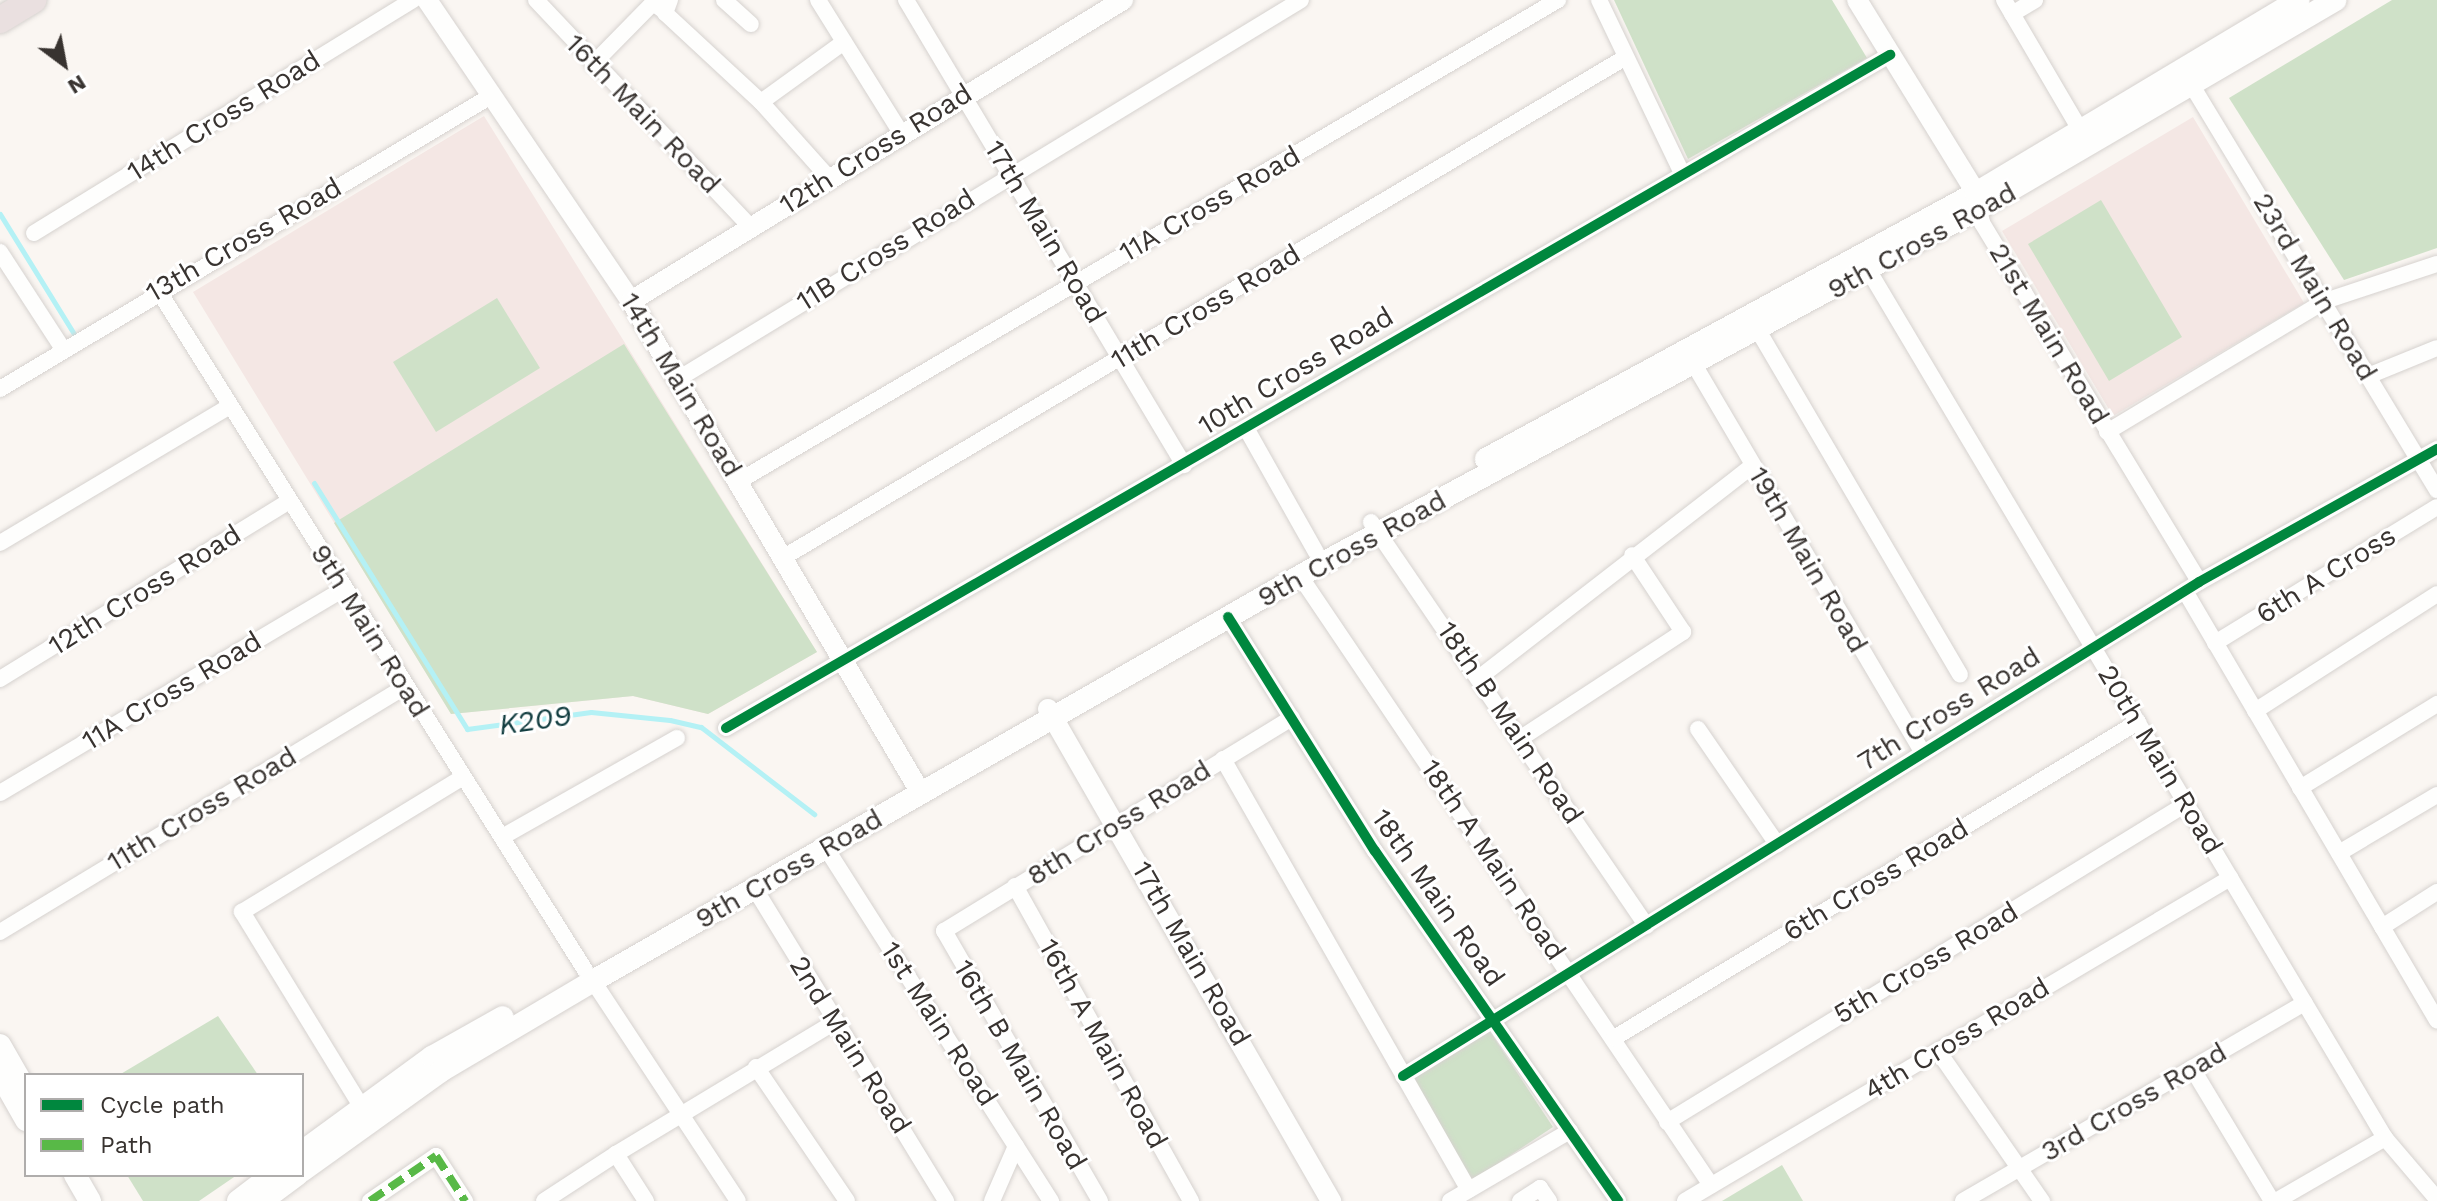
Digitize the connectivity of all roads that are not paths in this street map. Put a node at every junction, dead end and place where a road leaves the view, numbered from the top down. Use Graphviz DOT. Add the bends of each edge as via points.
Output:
graph roads {
  1 [pos="33,0"];
  2 [pos="413,0"];
  3 [pos="427,0"];
  4 [pos="536,0"];
  5 [pos="724,0"];
  6 [pos="818,0"];
  7 [pos="906,0"];
  8 [pos="1123,0"];
  9 [pos="1301,0"];
  10 [pos="1558,0"];
  11 [pos="1599,0"];
  12 [pos="1857,0"];
  13 [pos="2035,0"];
  14 [pos="2299,0"];
  15 [pos="2335,0"];
  16 [pos="667,5"];
  17 [pos="2008,7"];
  18 [pos="0,20"];
  19 [pos="751,24"];
  20 [pos="844,42"];
  21 [pos="1890,55"];
  22 [pos="1626,57"];
  23 [pos="593,64"];
  24 [pos="2191,84"];
  25 [pos="962,94"];
  26 [pos="491,96"];
  27 [pos="761,102"];
  28 [pos="2081,131"];
  29 [pos="901,133"];
  30 [pos="1681,171"];
  31 [pos="1010,174"];
  32 [pos="829,178"];
  33 [pos="1977,201"];
  34 [pos="751,227"];
  35 [pos="34,233"];
  36 [pos="1,255"];
  37 [pos="2437,264"];
  38 [pos="1869,271"];
  39 [pos="1076,283"];
  40 [pos="158,290"];
  41 [pos="631,301"];
  42 [pos="2325,301"];
  43 [pos="1754,324"];
  44 [pos="2437,348"];
  45 [pos="63,349"];
  46 [pos="1120,358"];
  47 [pos="1695,366"];
  48 [pos="2368,376"];
  49 [pos="678,379"];
  50 [pos="0,389"];
  51 [pos="230,406"];
  52 [pos="1246,428"];
  53 [pos="2107,432"];
  54 [pos="2437,449"];
  55 [pos="2416,458"];
  56 [pos="1184,465"];
  57 [pos="1752,466"];
  58 [pos="739,481"];
  59 [pos="2437,490"];
  60 [pos="289,501"];
  61 [pos="2437,507"];
  62 [pos="1375,527"];
  63 [pos="0,543"];
  64 [pos="1316,552"];
  65 [pos="1632,555"];
  66 [pos="784,557"];
  67 [pos="1300,576"];
  68 [pos="2192,587"];
  69 [pos="344,589"];
  70 [pos="2437,594"];
  71 [pos="1228,617"];
  72 [pos="2215,643"];
  73 [pos="2093,648"];
  74 [pos="846,659"];
  75 [pos="1960,674"];
  76 [pos="1480,677"];
  77 [pos="0,679"];
  78 [pos="404,687"];
  79 [pos="2437,704"];
  80 [pos="2255,711"];
  81 [pos="1052,714"];
  82 [pos="1292,718"];
  83 [pos="2138,722"];
  84 [pos="726,728"];
  85 [pos="1698,729"];
  86 [pos="677,738"];
  87 [pos="1521,738"];
  88 [pos="1923,753"];
  89 [pos="1223,759"];
  90 [pos="463,777"];
  91 [pos="915,783"];
  92 [pos="2300,788"];
  93 [pos="0,793"];
  94 [pos="2437,795"];
  95 [pos="2186,804"];
  96 [pos="1117,823"];
  97 [pos="502,837"];
  98 [pos="1777,844"];
  99 [pos="826,848"];
  100 [pos="2339,853"];
  101 [pos="2230,878"];
  102 [pos="1015,886"];
  103 [pos="755,889"];
  104 [pos="2437,892"];
  105 [pos="1647,926"];
  106 [pos="2382,927"];
  107 [pos="946,928"];
  108 [pos="0,932"];
  109 [pos="1571,973"];
  110 [pos="589,976"];
  111 [pos="2432,999"];
  112 [pos="2305,1003"];
  113 [pos="1493,1021"];
  114 [pos="2437,1021"];
  115 [pos="835,1022"];
  116 [pos="1614,1038"];
  117 [pos="0,1045"];
  118 [pos="1938,1051"];
  119 [pos="756,1067"];
  120 [pos="2192,1068"];
  121 [pos="0,1074"];
  122 [pos="1403,1076"];
  123 [pos="24,1087"];
  124 [pos="361,1106"];
  125 [pos="678,1114"];
  126 [pos="24,1116"];
  127 [pos="1667,1122"];
  128 [pos="1570,1131"];
  129 [pos="2385,1138"];
  130 [pos="1016,1146"];
  131 [pos="304,1150"];
  132 [pos="616,1154"];
  133 [pos="2018,1169"];
  134 [pos="304,1170"];
  135 [pos="58,1177"];
  136 [pos="76,1177"];
  137 [pos="269,1177"];
  138 [pos="294,1177"];
  139 [pos="1711,1185"];
  140 [pos="1469,1190"];
  141 [pos="1544,1195"];
  142 [pos="2437,1199"];
  143 [pos="72,1201"];
  144 [pos="90,1201"];
  145 [pos="238,1201"];
  146 [pos="262,1201"];
  147 [pos="370,1201"];
  148 [pos="465,1201"];
  149 [pos="544,1201"];
  150 [pos="646,1201"];
  151 [pos="738,1201"];
  152 [pos="847,1201"];
  153 [pos="946,1201"];
  154 [pos="992,1201"];
  155 [pos="1051,1201"];
  156 [pos="1100,1201"];
  157 [pos="1191,1201"];
  158 [pos="1331,1201"];
  159 [pos="1450,1201"];
  160 [pos="1520,1201"];
  161 [pos="1618,1201"];
  162 [pos="1685,1201"];
  163 [pos="1963,1201"];
  164 [pos="2042,1201"];
  165 [pos="2274,1201"];
  1 -- 18 [label="highway"];
  2 -- 35 [label="street, 14th Cross Road"];
  3 -- 26 [label="street, 14th Main Road"];
  4 -- 23 [label="street, 16th Main Road"];
  5 -- 19 [label="street"];
  6 -- 20 [label="street"];
  7 -- 25 [label="street, 17th Main Road"];
  8 -- 25 [label="street, 12th Cross Road"];
  9 -- 31 [label="street, 11B Cross Road"];
  10 -- 39 [label="street, 11A Cross Road"];
  11 -- 22 [label="street"];
  12 -- 21 [label="street, 21st Main Road"];
  13 -- 17 [label="street"];
  14 -- 28 [label="main road, 9th Cross Road"];
  15 -- 24 [label="main road, 9th Cross Road"];
  16 -- 23 [label="street" via="653,3"];
  16 -- 27 [label="street"];
  17 -- 28 [label="street"];
  20 -- 27 [label="street"];
  20 -- 29 [label="street"];
  21 -- 30 [label="street, 10th Cross Road"];
  21 -- 33 [label="street, 21st Main Road"];
  22 -- 30 [label="street"];
  22 -- 46 [label="street, 11th Cross Road"];
  23 -- 34 [label="street, 16th Main Road"];
  24 -- 33 [label="main road, 9th Cross Road"];
  24 -- 42 [label="street, 23rd Main Road"];
  25 -- 29 [label="street, 12th Cross Road"];
  25 -- 31 [label="street, 17th Main Road"];
  26 -- 40 [label="street, 13th Cross Road"];
  26 -- 41 [label="street, 14th Main Road"];
  27 -- 32 [label="street"];
  28 -- 33 [label="main road, 9th Cross Road"];
  29 -- 32 [label="street, 12th Cross Road"];
  30 -- 52 [label="street, 10th Cross Road"];
  31 -- 39 [label="street, 17th Main Road"];
  31 -- 49 [label="street, 11B Cross Road"];
  32 -- 34 [label="street, 12th Cross Road"];
  33 -- 38 [label="main road, 9th Cross Road"];
  33 -- 43 [label="main road, 9th Cross Road"];
  33 -- 53 [label="street, 21st Main Road"];
  34 -- 41 [label="street, 12th Cross Road"];
  36 -- 45 [label="street"];
  37 -- 42 [label="street"];
  38 -- 43 [label="main road, 9th Cross Road"];
  38 -- 73 [label="street, 20th Main Road"];
  39 -- 46 [label="street, 17th Main Road"];
  39 -- 58 [label="street, 11A Cross Road"];
  40 -- 45 [label="street, 13th Cross Road"];
  40 -- 51 [label="street, 9th Main Road"];
  41 -- 49 [label="street, 14th Main Road"];
  42 -- 48 [label="street, 23rd Main Road"];
  42 -- 53 [label="street"];
  43 -- 47 [label="main road, 9th Cross Road"];
  43 -- 62 [label="main road, 9th Cross Road"];
  43 -- 75 [label="street"];
  44 -- 48 [label="street"];
  45 -- 50 [label="street, 13th Cross Road"];
  46 -- 56 [label="street, 17th Main Road"];
  46 -- 66 [label="street, 11th Cross Road"];
  47 -- 57 [label="street, 19th Main Road"];
  47 -- 62 [label="main road, 9th Cross Road"];
  48 -- 55 [label="street, 23rd Main Road"];
  49 -- 58 [label="street, 14th Main Road"];
  51 -- 60 [label="street, 9th Main Road"];
  51 -- 63 [label="street"];
  52 -- 56 [label="street, 10th Cross Road"];
  52 -- 64 [label="street"];
  53 -- 68 [label="street, 21st Main Road"];
  54 -- 55 [label="street, 7th Cross Road"];
  55 -- 59 [label="street, 23rd Main Road"];
  55 -- 68 [label="street, 7th Cross Road"];
  56 -- 74 [label="street, 10th Cross Road"];
  57 -- 65 [label="street"];
  57 -- 88 [label="street, 19th Main Road"];
  58 -- 66 [label="street, 14th Main Road"];
  60 -- 69 [label="street, 9th Main Road"];
  60 -- 77 [label="street, 12th Cross Road"];
  61 -- 72 [label="street, 6th A Cross"];
  62 -- 64 [label="main road, 9th Cross Road"];
  62 -- 67 [label="main road, 9th Cross Road"];
  62 -- 76 [label="street, 18th B Main Road"];
  64 -- 81 [label="main road, 9th Cross Road"];
  65 -- 76 [label="street"];
  65 -- 87 [label="street" via="1683,632"];
  66 -- 74 [label="street, 14th Main Road"];
  67 -- 71 [label="main road, 9th Cross Road"];
  67 -- 109 [label="street, 18th A Main Road"];
  68 -- 72 [label="street, 21st Main Road"];
  68 -- 73 [label="street, 7th Cross Road"];
  69 -- 78 [label="street, 9th Main Road"];
  69 -- 93 [label="street, 11A Cross Road"];
  70 -- 80 [label="street"];
  71 -- 81 [label="main road, 9th Cross Road"];
  71 -- 82 [label="street, 18th Main Road"];
  72 -- 80 [label="street, 21st Main Road"];
  73 -- 83 [label="street, 20th Main Road"];
  73 -- 88 [label="street, 7th Cross Road"];
  74 -- 84 [label="street, 10th Cross Road"];
  74 -- 91 [label="street, 14th Main Road"];
  76 -- 87 [label="street, 18th B Main Road"];
  78 -- 90 [label="street, 9th Main Road"];
  78 -- 108 [label="street, 11th Cross Road"];
  79 -- 92 [label="street"];
  80 -- 92 [label="street, 21st Main Road"];
  81 -- 91 [label="main road, 9th Cross Road"];
  81 -- 96 [label="street, 17th Main Road"];
  81 -- 99 [label="main road, 9th Cross Road"];
  82 -- 89 [label="street, 8th Cross Road"];
  82 -- 113 [label="street, 18th Main Road"];
  83 -- 95 [label="street, 20th Main Road"];
  83 -- 116 [label="street, 6th Cross Road"];
  85 -- 98 [label="street"];
  86 -- 97 [label="street"];
  87 -- 105 [label="street, 18th B Main Road"];
  88 -- 98 [label="street, 7th Cross Road"];
  89 -- 96 [label="street, 8th Cross Road"];
  89 -- 122 [label="street"];
  90 -- 97 [label="street, 9th Main Road"];
  90 -- 124 [label="street" via="242,912"];
  91 -- 110 [label="main road, 9th Cross Road"];
  92 -- 100 [label="street, 21st Main Road"];
  94 -- 100 [label="street"];
  95 -- 101 [label="street, 20th Main Road"];
  95 -- 127 [label="street, 5th Cross Road"];
  96 -- 102 [label="street, 8th Cross Road"];
  96 -- 158 [label="street, 17th Main Road"];
  97 -- 110 [label="street, 9th Main Road"];
  98 -- 105 [label="street, 7th Cross Road"];
  99 -- 103 [label="main road, 9th Cross Road"];
  99 -- 130 [label="street, 1st Main Road"];
  100 -- 106 [label="street, 21st Main Road"];
  101 -- 112 [label="street, 20th Main Road"];
  101 -- 118 [label="street, 4th Cross Road"];
  102 -- 107 [label="street, 8th Cross Road"];
  102 -- 157 [label="street, 16th A Main Road"];
  103 -- 110 [label="main road, 9th Cross Road"];
  103 -- 115 [label="street, 2nd Main Road"];
  104 -- 106 [label="street"];
  105 -- 109 [label="street, 7th Cross Road"];
  106 -- 111 [label="street, 21st Main Road"];
  107 -- 156 [label="street, 16th B Main Road" via="944,936"];
  109 -- 113 [label="street, 7th Cross Road"];
  109 -- 116 [label="street, 18th A Main Road"];
  110 -- 124 [label="main road, 9th Cross Road"];
  110 -- 125 [label="street, 9th Main Road"];
  110 -- 134 [label="main road, 9th Cross Road" via="441,1071"];
  111 -- 114 [label="street, 21st Main Road"];
  112 -- 120 [label="street, 3rd Cross Road"];
  112 -- 129 [label="street, 20th Main Road"];
  113 -- 122 [label="street, 7th Cross Road"];
  113 -- 128 [label="street, 18th Main Road"];
  115 -- 119 [label="street"];
  115 -- 153 [label="street, 2nd Main Road"];
  116 -- 127 [label="street, 18th A Main Road"];
  117 -- 123 [label="main road"];
  118 -- 133 [label="street"];
  118 -- 139 [label="street, 4th Cross Road"];
  119 -- 125 [label="street"];
  119 -- 152 [label="street"];
  120 -- 133 [label="street, 3rd Cross Road"];
  120 -- 165 [label="street"];
  121 -- 126 [label="main road"];
  122 -- 140 [label="street"];
  124 -- 131 [label="main road, 9th Cross Road"];
  125 -- 132 [label="street"];
  125 -- 151 [label="street, 9th Main Road"];
  127 -- 139 [label="street, 18th A Main Road"];
  128 -- 140 [label="street"];
  128 -- 161 [label="street, 18th Main Road"];
  129 -- 142 [label="street, 20th Main Road"];
  129 -- 165 [label="street"];
  130 -- 154 [label="street"];
  130 -- 155 [label="street, 1st Main Road"];
  132 -- 149 [label="street"];
  132 -- 150 [label="street"];
  133 -- 163 [label="street, 3rd Cross Road"];
  133 -- 164 [label="street"];
  135 -- 143 [label="main road"];
  136 -- 144 [label="main road"];
  137 -- 145 [label="main road"];
  138 -- 146 [label="main road"];
  139 -- 162 [label="street, 4th Cross Road"];
  140 -- 159 [label="street"];
  141 -- 160 [label="street"];
  147 -- 148 [label="street" via="436,1156"];
}
